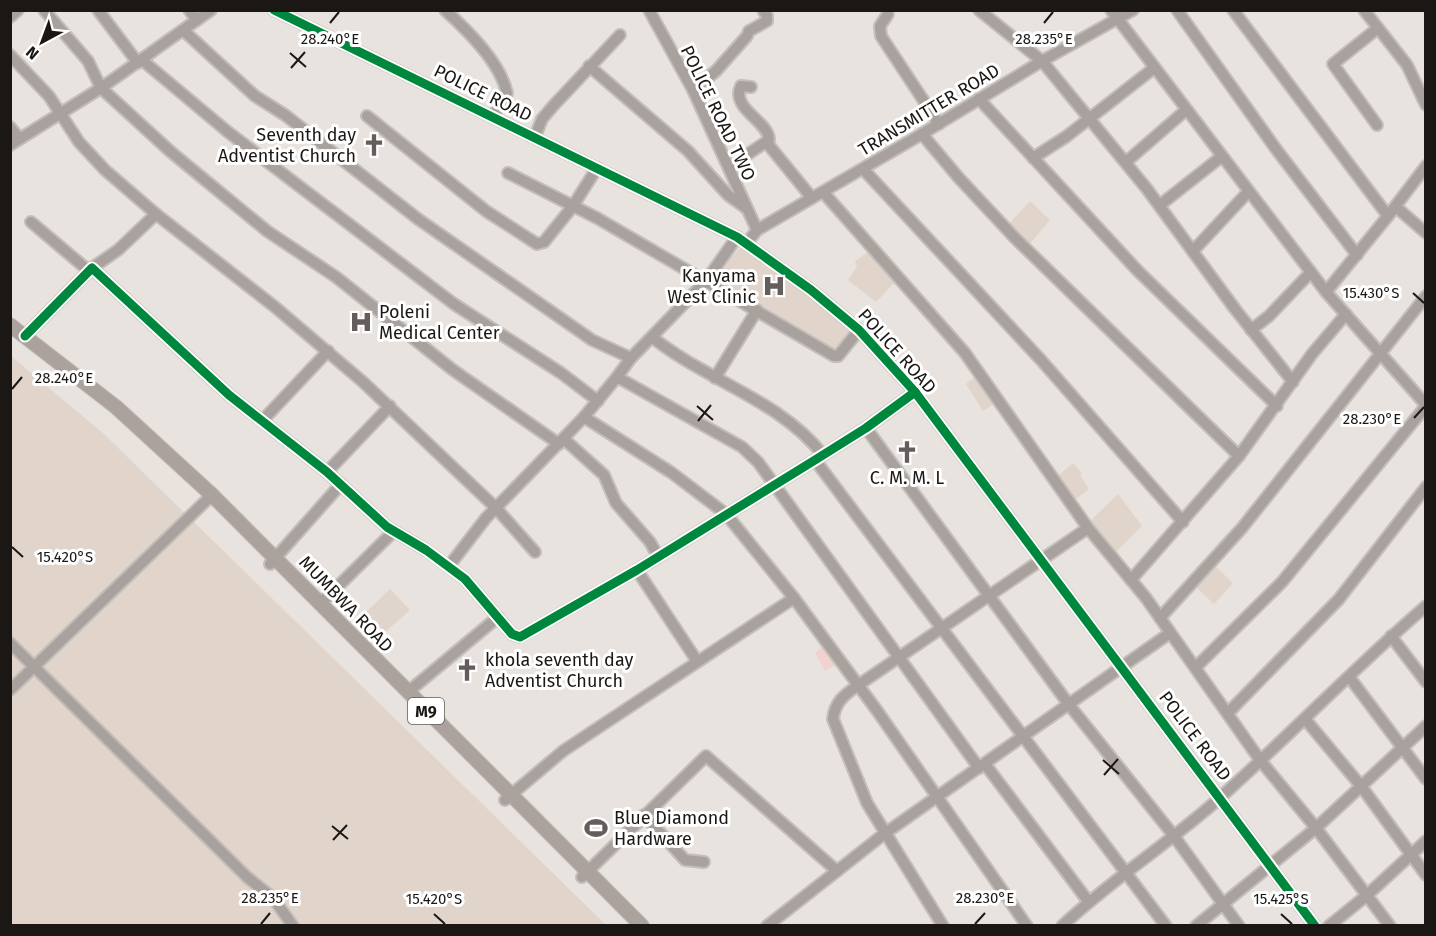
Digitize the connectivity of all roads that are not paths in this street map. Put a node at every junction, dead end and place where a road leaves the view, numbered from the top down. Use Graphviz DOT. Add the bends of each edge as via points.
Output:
graph roads {
  1 [pos="18,10"];
  2 [pos="44,10"];
  3 [pos="98,10"];
  4 [pos="189,10"];
  5 [pos="211,10"];
  6 [pos="274,10"];
  7 [pos="445,10"];
  8 [pos="649,10"];
  9 [pos="763,10"];
  10 [pos="979,10"];
  11 [pos="1133,10"];
  12 [pos="1177,10"];
  13 [pos="1233,10"];
  14 [pos="1364,10"];
  15 [pos="888,14"];
  16 [pos="1114,15"];
  17 [pos="10,17"];
  18 [pos="197,20"];
  19 [pos="1378,28"];
  20 [pos="184,31"];
  21 [pos="620,35"];
  22 [pos="10,55"];
  23 [pos="1042,61"];
  24 [pos="140,62"];
  25 [pos="589,66"];
  26 [pos="1154,68"];
  27 [pos="751,87"];
  28 [pos="101,88"];
  29 [pos="693,90"];
  30 [pos="979,99"];
  31 [pos="1425,105"];
  32 [pos="1186,110"];
  33 [pos="60,112"];
  34 [pos="367,116"];
  35 [pos="493,117"];
  36 [pos="1089,120"];
  37 [pos="939,124"];
  38 [pos="1377,125"];
  39 [pos="10,127"];
  40 [pos="922,134"];
  41 [pos="535,137"];
  42 [pos="15,141"];
  43 [pos="767,142"];
  44 [pos="1221,157"];
  45 [pos="1033,158"];
  46 [pos="1125,162"];
  47 [pos="730,166"];
  48 [pos="1425,166"];
  49 [pos="597,168"];
  50 [pos="863,169"];
  51 [pos="508,173"];
  52 [pos="823,192"];
  53 [pos="1248,192"];
  54 [pos="812,198"];
  55 [pos="1160,205"];
  56 [pos="573,206"];
  57 [pos="1396,207"];
  58 [pos="746,208"];
  59 [pos="156,214"];
  60 [pos="1388,216"];
  61 [pos="31,222"];
  62 [pos="757,230"];
  63 [pos="1425,233"];
  64 [pos="742,240"];
  65 [pos="1193,251"];
  66 [pos="1357,255"];
  67 [pos="90,270"];
  68 [pos="1311,272"];
  69 [pos="706,281"];
  70 [pos="1326,292"];
  71 [pos="1425,296"];
  72 [pos="757,310"];
  73 [pos="1422,310"];
  74 [pos="1346,314"];
  75 [pos="10,325"];
  76 [pos="859,330"];
  77 [pos="1251,330"];
  78 [pos="10,334"];
  79 [pos="25,336"];
  80 [pos="652,337"];
  81 [pos="328,351"];
  82 [pos="1381,352"];
  83 [pos="631,358"];
  84 [pos="617,377"];
  85 [pos="715,378"];
  86 [pos="1293,382"];
  87 [pos="915,392"];
  88 [pos="598,401"];
  89 [pos="1425,405"];
  90 [pos="390,406"];
  91 [pos="1277,406"];
  92 [pos="584,417"];
  93 [pos="262,421"];
  94 [pos="866,428"];
  95 [pos="562,442"];
  96 [pos="1239,456"];
  97 [pos="819,457"];
  98 [pos="327,472"];
  99 [pos="341,484"];
  100 [pos="774,485"];
  101 [pos="1425,487"];
  102 [pos="210,498"];
  103 [pos="496,508"];
  104 [pos="726,514"];
  105 [pos="1183,522"];
  106 [pos="1088,528"];
  107 [pos="393,531"];
  108 [pos="535,552"];
  109 [pos="658,556"];
  110 [pos="1042,559"];
  111 [pos="273,561"];
  112 [pos="449,566"];
  113 [pos="637,570"];
  114 [pos="1131,580"];
  115 [pos="989,596"];
  116 [pos="794,598"];
  117 [pos="320,603"];
  118 [pos="1425,606"];
  119 [pos="498,617"];
  120 [pos="1160,618"];
  121 [pos="942,630"];
  122 [pos="1170,633"];
  123 [pos="1391,636"];
  124 [pos="10,643"];
  125 [pos="898,659"];
  126 [pos="697,661"];
  127 [pos="34,667"];
  128 [pos="1196,667"];
  129 [pos="1122,668"];
  130 [pos="1350,678"];
  131 [pos="1425,682"];
  132 [pos="857,686"];
  133 [pos="10,690"];
  134 [pos="408,692"];
  135 [pos="1070,706"];
  136 [pos="1228,713"];
  137 [pos="1305,719"];
  138 [pos="1425,726"];
  139 [pos="1022,737"];
  140 [pos="1402,748"];
  141 [pos="1260,760"];
  142 [pos="982,766"];
  143 [pos="1425,779"];
  144 [pos="1361,786"];
  145 [pos="938,797"];
  146 [pos="1221,797"];
  147 [pos="508,798"];
  148 [pos="644,815"];
  149 [pos="1316,828"];
  150 [pos="884,834"];
  151 [pos="1174,836"];
  152 [pos="1425,841"];
  153 [pos="1410,854"];
  154 [pos="704,862"];
  155 [pos="1270,865"];
  156 [pos="837,871"];
  157 [pos="584,874"];
  158 [pos="1127,874"];
  159 [pos="1425,875"];
  160 [pos="1366,896"];
  161 [pos="1088,901"];
  162 [pos="1223,904"];
  163 [pos="772,924"];
  164 [pos="292,926"];
  165 [pos="630,926"];
  166 [pos="642,926"];
  167 [pos="943,926"];
  168 [pos="1027,926"];
  169 [pos="1062,926"];
  170 [pos="1166,926"];
  171 [pos="1196,926"];
  172 [pos="1239,926"];
  173 [pos="1314,926"];
  174 [pos="1329,926"];
  175 [pos="1390,926"];
  1 -- 17 [label="street"];
  2 -- 28 [label="street" via="88,62"];
  3 -- 24 [label="street"];
  4 -- 18 [label="street"];
  5 -- 18 [label="street"];
  6 -- 35 [label="street, POLICE ROAD"];
  7 -- 35 [label="street" via="492,63 506,88"];
  8 -- 29 [label="street, POLICE ROAD TWO"];
  9 -- 29 [label="street" via="767,21 749,31 716,71"];
  10 -- 23 [label="street"];
  11 -- 16 [label="street, TRANSMITTER ROAD"];
  12 -- 66 [label="street"];
  13 -- 60 [label="street"];
  14 -- 19 [label="street"];
  15 -- 37 [label="street" via="880,26 880,36"];
  16 -- 23 [label="street, TRANSMITTER ROAD"];
  16 -- 26 [label="street"];
  18 -- 20 [label="street"];
  19 -- 31 [label="street" via="1407,65"];
  19 -- 38 [label="street" via="1333,64"];
  20 -- 24 [label="street"];
  20 -- 83 [label="street" via="255,96 411,214 592,340"];
  21 -- 25 [label="street"];
  22 -- 33 [label="street"];
  23 -- 30 [label="street, TRANSMITTER ROAD"];
  23 -- 36 [label="street"];
  24 -- 28 [label="street"];
  24 -- 88 [label="street" via="454,304"];
  25 -- 41 [label="street" via="542,119"];
  25 -- 58 [label="street" via="688,151 728,195"];
  26 -- 32 [label="street"];
  26 -- 36 [label="street"];
  27 -- 43 [label="street" via="741,86 739,93 744,106 768,134"];
  28 -- 33 [label="street"];
  28 -- 95 [label="street" via="267,231 336,277 453,370"];
  29 -- 47 [label="street, POLICE ROAD TWO"];
  30 -- 37 [label="street, TRANSMITTER ROAD"];
  30 -- 45 [label="street"];
  32 -- 44 [label="street"];
  32 -- 46 [label="street"];
  33 -- 42 [label="street"];
  33 -- 59 [label="street" via="87,151"];
  34 -- 56 [label="street" via="478,205 537,244 544,242"];
  35 -- 41 [label="street, POLICE ROAD"];
  36 -- 45 [label="street"];
  36 -- 46 [label="street"];
  37 -- 40 [label="street, TRANSMITTER ROAD"];
  39 -- 42 [label="street"];
  40 -- 50 [label="street, TRANSMITTER ROAD"];
  40 -- 96 [label="street" via="1015,238"];
  41 -- 49 [label="street, POLICE ROAD"];
  43 -- 47 [label="street"];
  43 -- 54 [label="street"];
  44 -- 53 [label="street"];
  44 -- 55 [label="street"];
  45 -- 91 [label="street" via="1152,286"];
  46 -- 55 [label="street"];
  47 -- 58 [label="street, POLICE ROAD TWO"];
  48 -- 57 [label="street"];
  49 -- 56 [label="street"];
  49 -- 64 [label="street, POLICE ROAD"];
  50 -- 52 [label="street, TRANSMITTER ROAD"];
  50 -- 105 [label="street" via="1041,360"];
  51 -- 56 [label="street"];
  52 -- 54 [label="street, TRANSMITTER ROAD"];
  52 -- 106 [label="street" via="964,353"];
  53 -- 65 [label="street"];
  53 -- 68 [label="street"];
  54 -- 62 [label="street, TRANSMITTER ROAD"];
  55 -- 65 [label="street"];
  56 -- 69 [label="street"];
  57 -- 60 [label="street"];
  57 -- 63 [label="street"];
  58 -- 62 [label="street, POLICE ROAD TWO"];
  59 -- 67 [label="street"];
  59 -- 81 [label="street"];
  60 -- 66 [label="street"];
  61 -- 67 [label="street"];
  62 -- 64 [label="street, TRANSMITTER ROAD"];
  64 -- 69 [label="street, TRANSMITTER ROAD"];
  64 -- 76 [label="street, POLICE ROAD"];
  65 -- 77 [label="street"];
  66 -- 70 [label="street"];
  67 -- 79 [label="street"];
  67 -- 93 [label="street"];
  68 -- 70 [label="street"];
  68 -- 77 [label="street"];
  69 -- 72 [label="street"];
  69 -- 80 [label="street, TRANSMITTER ROAD"];
  70 -- 74 [label="street"];
  71 -- 73 [label="street"];
  72 -- 76 [label="street" via="836,357"];
  72 -- 85 [label="street"];
  73 -- 82 [label="street"];
  74 -- 82 [label="street"];
  74 -- 86 [label="street"];
  75 -- 79 [label="main road, MUMBWA ROAD / M9"];
  76 -- 87 [label="street, POLICE ROAD"];
  77 -- 86 [label="street"];
  78 -- 102 [label="main road, MUMBWA ROAD / M9"];
  79 -- 102 [label="main road, MUMBWA ROAD / M9" via="123,413"];
  80 -- 83 [label="street, TRANSMITTER ROAD"];
  80 -- 85 [label="street"];
  81 -- 90 [label="street"];
  81 -- 93 [label="street"];
  82 -- 89 [label="street"];
  82 -- 120 [label="street" via="1242,528"];
  83 -- 84 [label="street, TRANSMITTER ROAD"];
  84 -- 88 [label="street, TRANSMITTER ROAD"];
  84 -- 100 [label="street" via="742,447"];
  85 -- 97 [label="street" via="800,430"];
  86 -- 91 [label="street"];
  87 -- 94 [label="street"];
  87 -- 110 [label="street, POLICE ROAD"];
  88 -- 92 [label="street, TRANSMITTER ROAD"];
  89 -- 128 [label="street" via="1282,582"];
  90 -- 98 [label="street"];
  90 -- 103 [label="street"];
  91 -- 96 [label="street"];
  92 -- 95 [label="street, TRANSMITTER ROAD"];
  92 -- 104 [label="street" via="672,473"];
  93 -- 98 [label="street"];
  94 -- 97 [label="street"];
  94 -- 115 [label="street"];
  95 -- 103 [label="street, TRANSMITTER ROAD"];
  95 -- 109 [label="street" via="604,475 616,503"];
  96 -- 105 [label="street"];
  97 -- 100 [label="street"];
  97 -- 121 [label="street"];
  98 -- 99 [label="street"];
  99 -- 107 [label="street"];
  99 -- 111 [label="street"];
  100 -- 104 [label="street"];
  100 -- 125 [label="street"];
  101 -- 136 [label="street" via="1339,599"];
  102 -- 111 [label="main road, MUMBWA ROAD / M9"];
  102 -- 127 [label="street"];
  103 -- 108 [label="street"];
  103 -- 112 [label="street, TRANSMITTER ROAD"];
  104 -- 109 [label="street"];
  104 -- 116 [label="street"];
  105 -- 114 [label="street"];
  106 -- 110 [label="street"];
  106 -- 114 [label="street"];
  107 -- 112 [label="street"];
  107 -- 117 [label="street"];
  109 -- 113 [label="street"];
  110 -- 115 [label="street"];
  110 -- 129 [label="street, POLICE ROAD"];
  111 -- 117 [label="main road, MUMBWA ROAD / M9"];
  111 -- 147 [label="main road, MUMBWA ROAD / M9"];
  112 -- 119 [label="street"];
  113 -- 119 [label="street" via="524,636 512,634"];
  113 -- 126 [label="street"];
  114 -- 120 [label="street"];
  115 -- 121 [label="street"];
  115 -- 135 [label="street"];
  116 -- 126 [label="street"];
  116 -- 132 [label="street"];
  117 -- 134 [label="main road, MUMBWA ROAD / M9"];
  118 -- 123 [label="street"];
  119 -- 134 [label="street"];
  120 -- 122 [label="street"];
  121 -- 125 [label="street"];
  121 -- 139 [label="street"];
  122 -- 128 [label="street"];
  122 -- 129 [label="street"];
  123 -- 130 [label="street"];
  123 -- 131 [label="street"];
  124 -- 127 [label="street"];
  125 -- 132 [label="street"];
  125 -- 142 [label="street"];
  126 -- 147 [label="street" via="563,751"];
  127 -- 133 [label="street"];
  127 -- 164 [label="street" via="233,864 273,898"];
  128 -- 136 [label="street"];
  129 -- 135 [label="street"];
  129 -- 146 [label="street, POLICE ROAD"];
  130 -- 137 [label="street"];
  130 -- 140 [label="street"];
  132 -- 145 [label="street"];
  132 -- 150 [label="street" via="838,702 833,719 857,783"];
  134 -- 147 [label="main road, MUMBWA ROAD / M9"];
  135 -- 139 [label="street"];
  135 -- 151 [label="street"];
  136 -- 141 [label="street"];
  137 -- 141 [label="street"];
  137 -- 144 [label="street"];
  138 -- 140 [label="street"];
  139 -- 142 [label="street"];
  139 -- 158 [label="street"];
  140 -- 143 [label="street"];
  140 -- 144 [label="street"];
  141 -- 146 [label="street"];
  141 -- 149 [label="street"];
  142 -- 145 [label="street"];
  142 -- 161 [label="street"];
  144 -- 149 [label="street"];
  144 -- 153 [label="street"];
  145 -- 150 [label="street"];
  145 -- 168 [label="street"];
  146 -- 151 [label="street"];
  146 -- 155 [label="street, POLICE ROAD"];
  147 -- 157 [label="main road, MUMBWA ROAD / M9"];
  148 -- 154 [label="street" via="685,860"];
  148 -- 156 [label="street" via="706,756"];
  148 -- 157 [label="street"];
  149 -- 155 [label="street"];
  149 -- 160 [label="street"];
  150 -- 156 [label="street"];
  150 -- 167 [label="street"];
  151 -- 158 [label="street"];
  151 -- 162 [label="street"];
  152 -- 153 [label="street"];
  153 -- 159 [label="street"];
  153 -- 160 [label="street"];
  155 -- 162 [label="street"];
  155 -- 173 [label="street, POLICE ROAD"];
  156 -- 163 [label="street"];
  157 -- 165 [label="main road, MUMBWA ROAD / M9"];
  157 -- 166 [label="main road, MUMBWA ROAD / M9"];
  158 -- 161 [label="street"];
  158 -- 170 [label="street"];
  160 -- 174 [label="street"];
  160 -- 175 [label="street"];
  161 -- 169 [label="street"];
  162 -- 171 [label="street"];
  162 -- 172 [label="street"];
}
